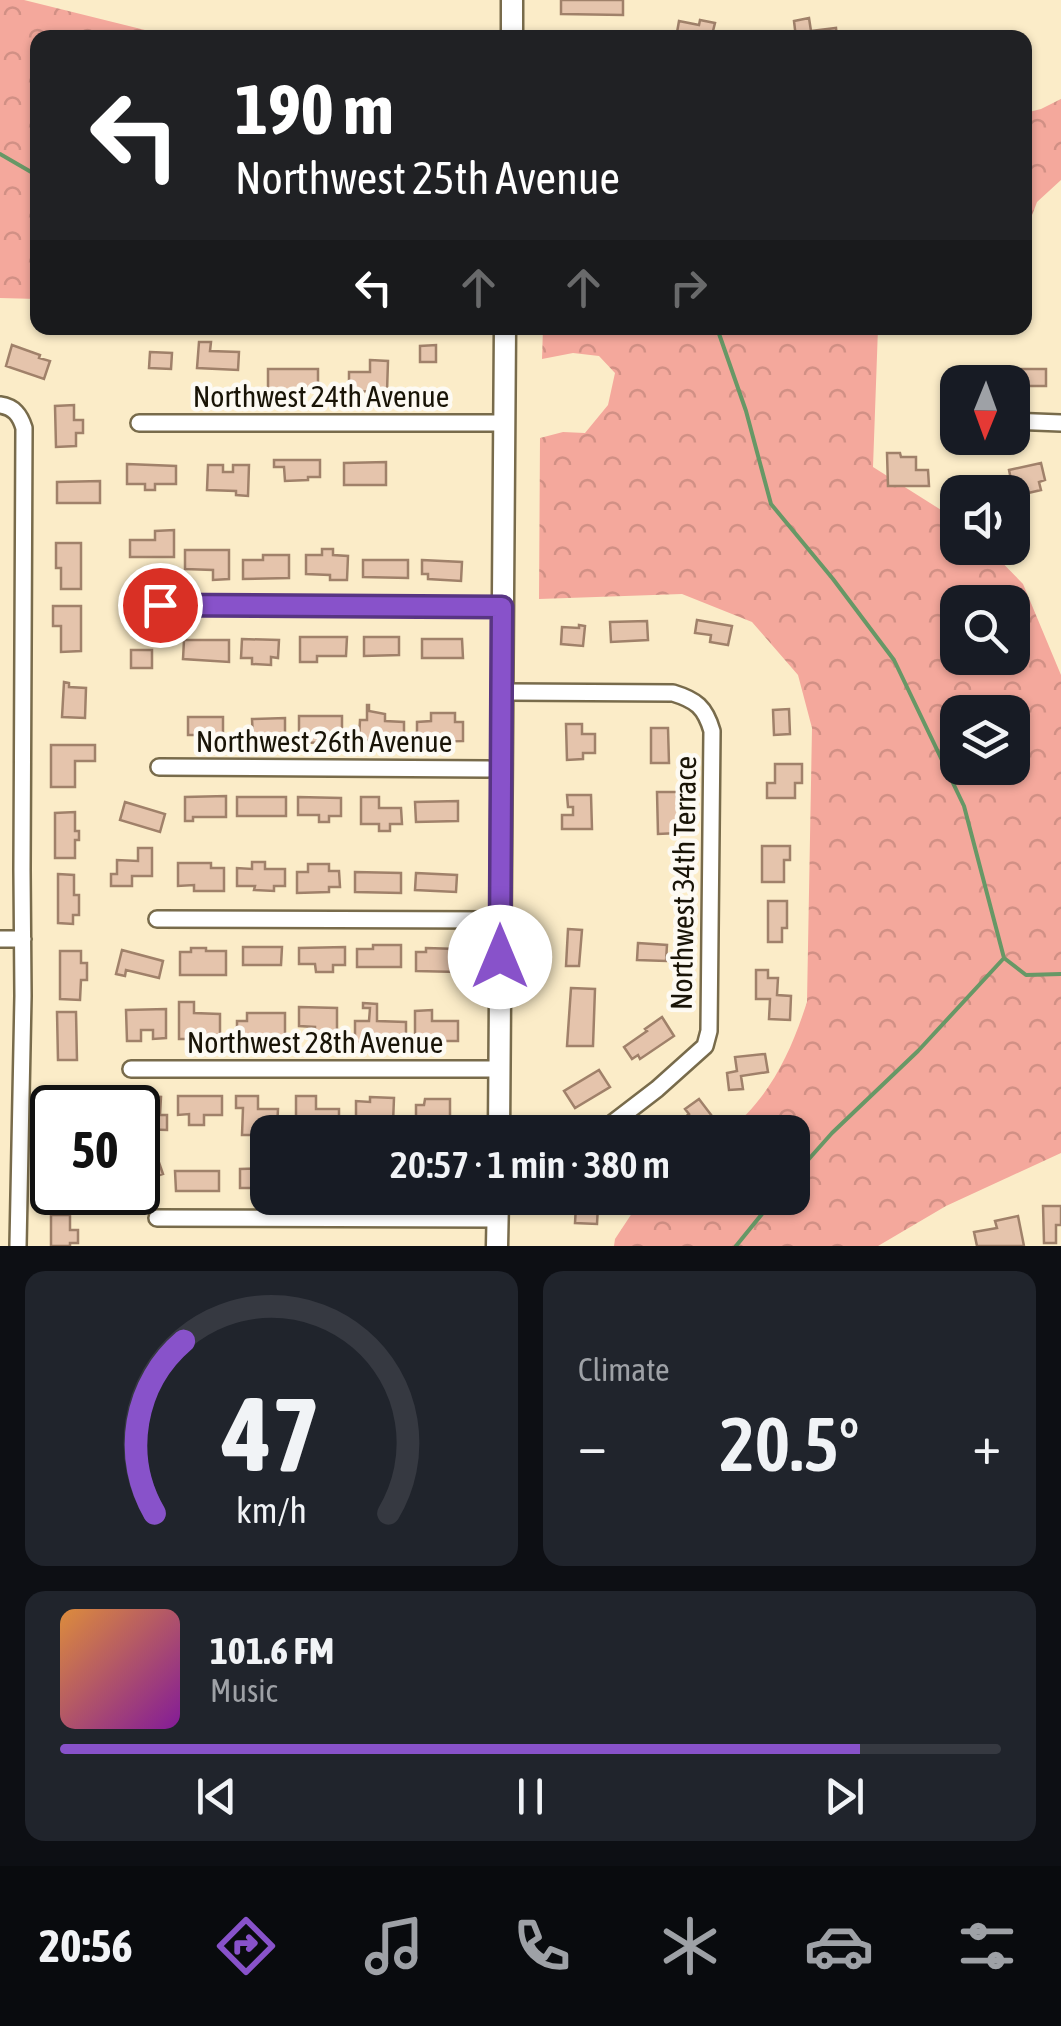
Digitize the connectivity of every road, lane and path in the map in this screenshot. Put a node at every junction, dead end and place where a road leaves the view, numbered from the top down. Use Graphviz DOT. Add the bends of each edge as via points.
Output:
graph roads {
  1 [pos="512,0"];
  2 [pos="512,30"];
  3 [pos="505,335"];
  4 [pos="0,405"];
  5 [pos="1030,422"];
  6 [pos="139,423"];
  7 [pos="1061,423"];
  8 [pos="503,424"];
  9 [pos="160,605"];
  10 [pos="502,607"];
  11 [pos="502,692"];
  12 [pos="159,767"];
  13 [pos="488,769"];
  14 [pos="157,919"];
  15 [pos="500,920"];
  16 [pos="0,939"];
  17 [pos="23,939"];
  18 [pos="131,1069"];
  19 [pos="499,1069"];
  20 [pos="499,1115"];
  21 [pos="624,1115"];
  22 [pos="498,1215"];
  23 [pos="157,1218"];
  24 [pos="498,1220"];
  25 [pos="18,1246"];
  26 [pos="498,1246"];
  1 -- 2 [label="main road"];
  3 -- 8 [label="main road"];
  4 -- 17 [label="street" via="15,410 24,428"];
  5 -- 7 [label="street"];
  6 -- 8 [label="street, Northwest 24th Avenue"];
  8 -- 10 [label="main road"];
  9 -- 10 [label="street"];
  10 -- 11 [label="main road"];
  11 -- 15 [label="main road"];
  11 -- 21 [label="street, Northwest 34th Terrace" via="673,694 692,699 708,716 709,1031 705,1046"];
  12 -- 13 [label="street, Northwest 26th Avenue"];
  14 -- 15 [label="street"];
  15 -- 19 [label="main road"];
  16 -- 17 [label="street"];
  17 -- 25 [label="street"];
  18 -- 19 [label="street, Northwest 28th Avenue"];
  19 -- 20 [label="main road"];
  22 -- 24 [label="main road"];
  23 -- 24 [label="street"];
  24 -- 26 [label="main road"];
}
